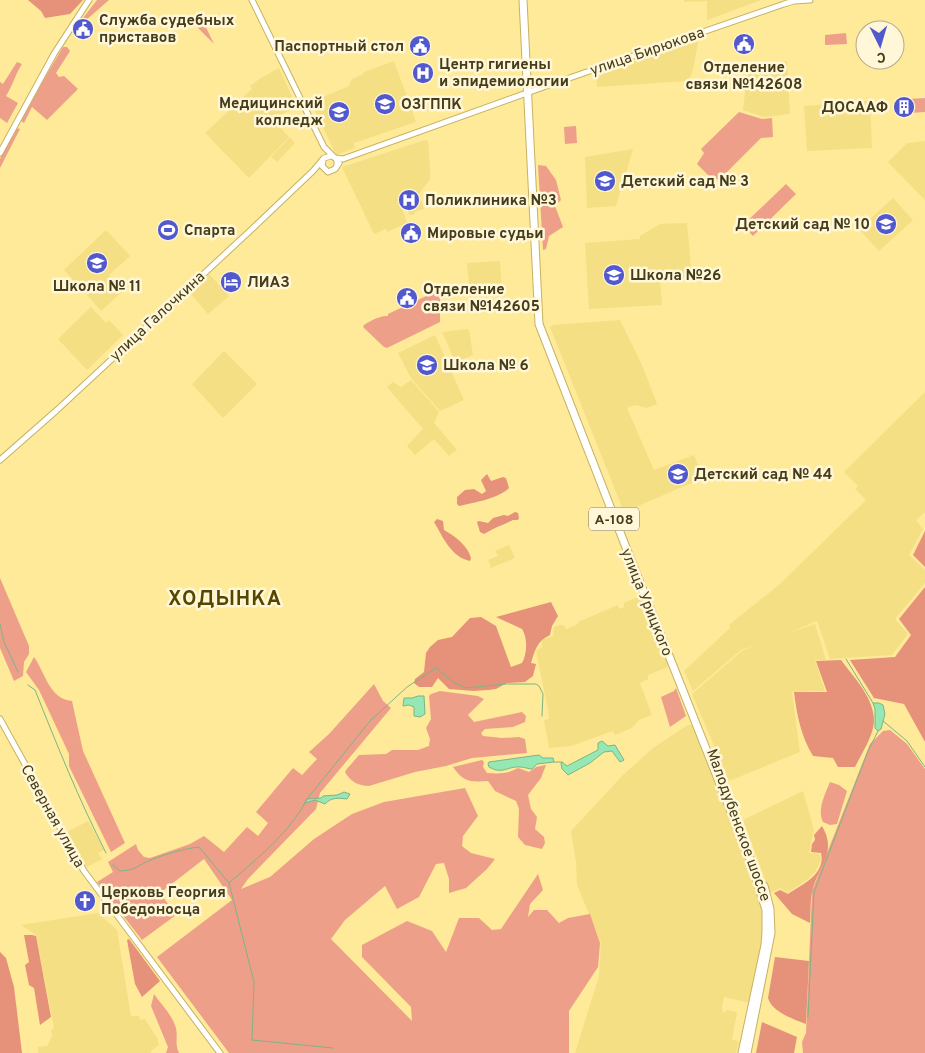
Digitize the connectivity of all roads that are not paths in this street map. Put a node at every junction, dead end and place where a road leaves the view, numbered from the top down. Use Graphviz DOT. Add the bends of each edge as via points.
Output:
graph roads {
  1 [pos="89,0"];
  2 [pos="252,0"];
  3 [pos="523,0"];
  4 [pos="810,0"];
  5 [pos="528,93"];
  6 [pos="324,147"];
  7 [pos="0,152"];
  8 [pos="333,157"];
  9 [pos="323,159"];
  10 [pos="343,159"];
  11 [pos="337,165"];
  12 [pos="313,171"];
  13 [pos="326,171"];
  14 [pos="0,460"];
  15 [pos="696,717"];
  16 [pos="0,719"];
  17 [pos="220,1053"];
  18 [pos="742,1053"];
  19 [pos="747,1053"];
  1 -- 7 [label="street" via="54,54"];
  2 -- 6 [label="street"];
  3 -- 5 [label="highway, улица Урицкого / А-108"];
  4 -- 5 [label="street, улица Бирюкова" via="784,4"];
  5 -- 10 [label="street, улица Бирюкова"];
  5 -- 15 [label="highway, улица Урицкого / А-108" via="539,318"];
  6 -- 8 [label="street"];
  6 -- 9 [label="street"];
  8 -- 9 [label="street"];
  8 -- 10 [label="street"];
  8 -- 11 [label="street"];
  9 -- 12 [label="street, улица Галочкина"];
  9 -- 13 [label="street" via="322,166"];
  10 -- 11 [label="street"];
  11 -- 13 [label="street" via="333,171"];
  12 -- 13 [label="street"];
  12 -- 14 [label="street, улица Галочкина"];
  15 -- 18 [label="highway, Малодубенское шоссе / А-108" via="766,910 764,945"];
  15 -- 19 [label="highway, Малодубенское шоссе / А-108" via="756,861 770,909 770,946"];
  16 -- 17 [label="street, Северная улица" via="87,876"];
}
